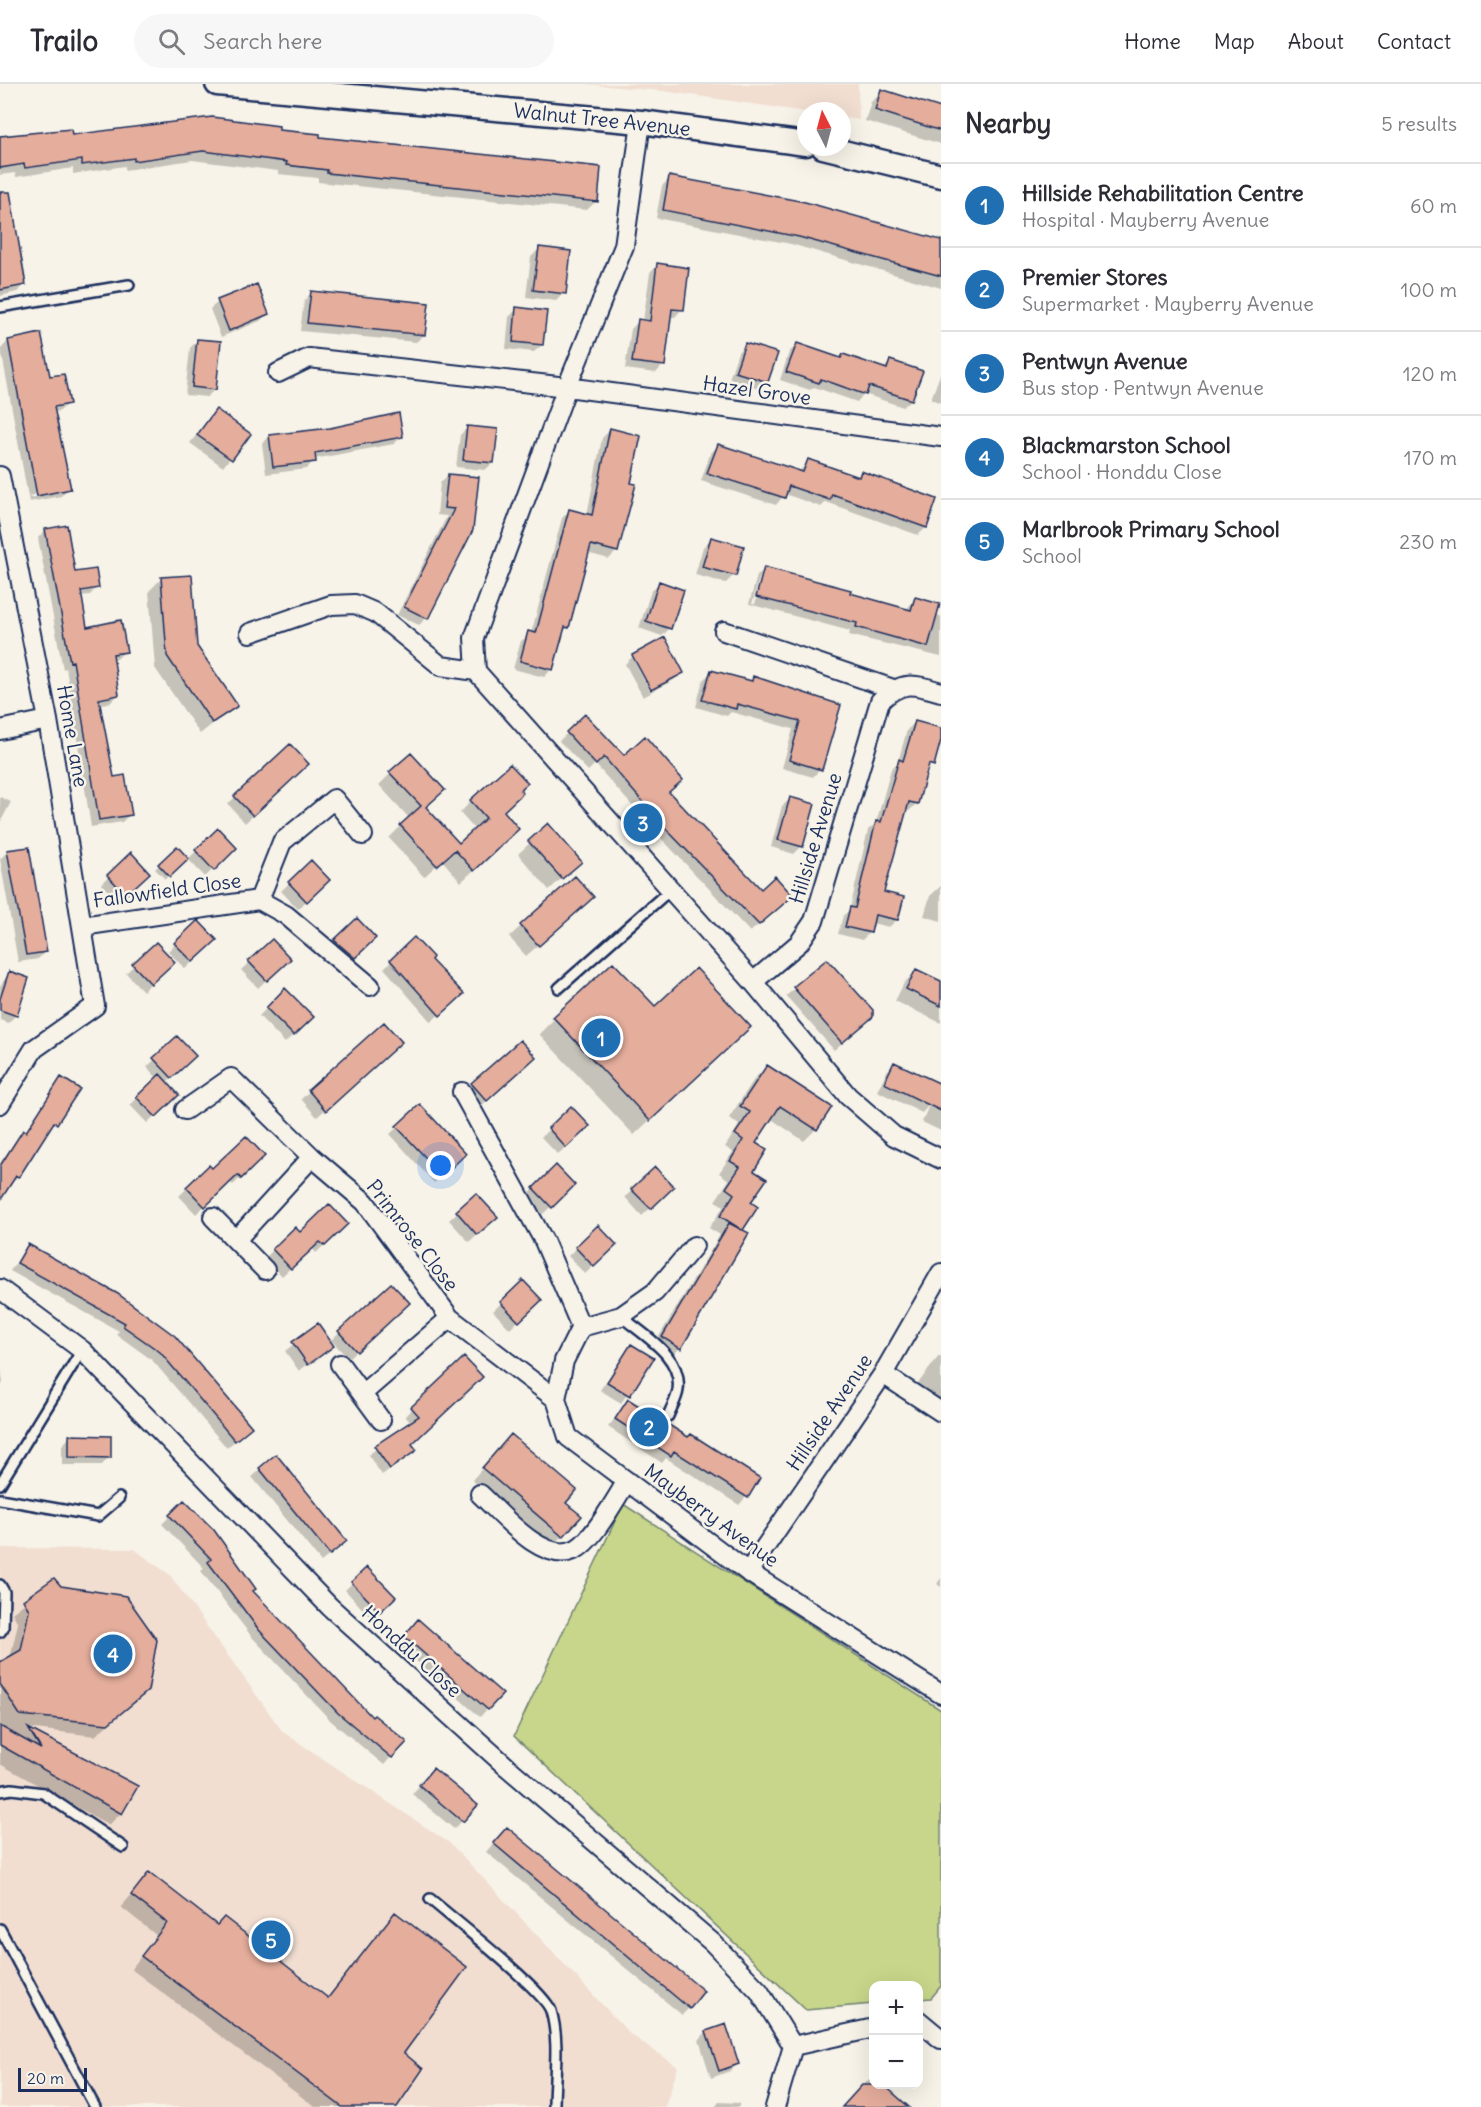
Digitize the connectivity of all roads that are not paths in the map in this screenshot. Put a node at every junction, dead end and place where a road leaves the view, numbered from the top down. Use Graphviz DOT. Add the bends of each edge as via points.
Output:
graph roads {
  1 [pos="217,84"];
  2 [pos="641,122"];
  3 [pos="797,143"];
  4 [pos="851,154"];
  5 [pos="941,176"];
  6 [pos="129,285"];
  7 [pos="0,307"];
  8 [pos="278,373"];
  9 [pos="567,387"];
  10 [pos="941,437"];
  11 [pos="0,476"];
  12 [pos="724,631"];
  13 [pos="250,633"];
  14 [pos="476,671"];
  15 [pos="893,689"];
  16 [pos="941,692"];
  17 [pos="48,720"];
  18 [pos="0,730"];
  19 [pos="363,835"];
  20 [pos="671,889"];
  21 [pos="259,900"];
  22 [pos="82,926"];
  23 [pos="753,982"];
  24 [pos="370,986"];
  25 [pos="559,988"];
  26 [pos="462,1092"];
  27 [pos="0,1104"];
  28 [pos="186,1110"];
  29 [pos="312,1157"];
  30 [pos="941,1159"];
  31 [pos="213,1216"];
  32 [pos="236,1240"];
  33 [pos="694,1246"];
  34 [pos="265,1270"];
  35 [pos="941,1273"];
  36 [pos="0,1288"];
  37 [pos="621,1316"];
  38 [pos="450,1318"];
  39 [pos="581,1327"];
  40 [pos="82,1350"];
  41 [pos="340,1364"];
  42 [pos="883,1374"];
  43 [pos="362,1394"];
  44 [pos="556,1398"];
  45 [pos="941,1412"];
  46 [pos="668,1416"];
  47 [pos="381,1420"];
  48 [pos="627,1481"];
  49 [pos="0,1484"];
  50 [pos="480,1494"];
  51 [pos="119,1498"];
  52 [pos="0,1499"];
  53 [pos="748,1572"];
  54 [pos="0,1585"];
  55 [pos="0,1632"];
  56 [pos="941,1694"];
  57 [pos="0,1791"];
  58 [pos="123,1847"];
  59 [pos="430,1899"];
  60 [pos="0,1929"];
  61 [pos="923,2024"];
  62 [pos="869,2029"];
  63 [pos="941,2039"];
  64 [pos="793,2046"];
  65 [pos="95,2107"];
  66 [pos="554,2107"];
  67 [pos="775,2107"];
  1 -- 2 [label="street, Walnut Tree Avenue"];
  2 -- 3 [label="street, Walnut Tree Avenue"];
  2 -- 9 [label="street" via="624,246"];
  4 -- 5 [label="street"];
  6 -- 7 [label="lane"];
  8 -- 9 [label="street, Hazel Grove" via="309,358"];
  9 -- 10 [label="street, Hazel Grove"];
  9 -- 14 [label="street" via="474,638"];
  11 -- 17 [label="street, Home Lane"];
  12 -- 15 [label="street"];
  13 -- 14 [label="street" via="331,604 355,604 376,613 441,666"];
  14 -- 20 [label="street"];
  15 -- 16 [label="street" via="912,684"];
  15 -- 23 [label="street, Hillside Avenue" via="880,701 814,921 799,943"];
  17 -- 18 [label="street"];
  17 -- 22 [label="street, Home Lane"];
  19 -- 21 [label="street, Fallowfield Close" via="334,799 282,842"];
  20 -- 23 [label="street"];
  20 -- 25 [label="lane"];
  21 -- 22 [label="street, Fallowfield Close"];
  21 -- 24 [label="street, Fallowfield Close" via="286,915"];
  22 -- 27 [label="street, Home Lane" via="95,1006 34,1049"];
  23 -- 30 [label="street" via="869,1116 894,1136"];
  26 -- 39 [label="street" via="544,1241"];
  28 -- 29 [label="street, Primrose Close" via="231,1078"];
  29 -- 32 [label="street"];
  29 -- 38 [label="street, Primrose Close" via="365,1202"];
  31 -- 32 [label="street"];
  32 -- 34 [label="street"];
  33 -- 37 [label="street" via="656,1292"];
  35 -- 42 [label="street, Hillside Avenue"];
  36 -- 40 [label="street, Honddu Close"];
  37 -- 39 [label="street"];
  37 -- 46 [label="lane" via="672,1360 678,1391"];
  38 -- 43 [label="street, Primrose Close"];
  38 -- 44 [label="street, Primrose Close"];
  39 -- 44 [label="street, Mayberry Avenue" via="564,1361"];
  40 -- 49 [label="lane"];
  40 -- 64 [label="street, Honddu Close" via="330,1607 507,1767 713,1943 759,1991"];
  41 -- 43 [label="street"];
  42 -- 45 [label="street"];
  42 -- 53 [label="street, Hillside Avenue"];
  43 -- 47 [label="street"];
  44 -- 48 [label="street, Mayberry Avenue" via="568,1437"];
  48 -- 50 [label="street" via="589,1536 575,1550 556,1553 541,1549"];
  48 -- 53 [label="street, Mayberry Avenue"];
  51 -- 52 [label="lane" via="98,1516"];
  53 -- 56 [label="street, Mayberry Avenue"];
  54 -- 55 [label="lane" via="4,1592"];
  57 -- 58 [label="lane" via="43,1793"];
  59 -- 66 [label="lane" via="550,2008 557,2036"];
  60 -- 65 [label="lane"];
  61 -- 63 [label="street"];
  62 -- 64 [label="street"];
  64 -- 67 [label="street"];
}
